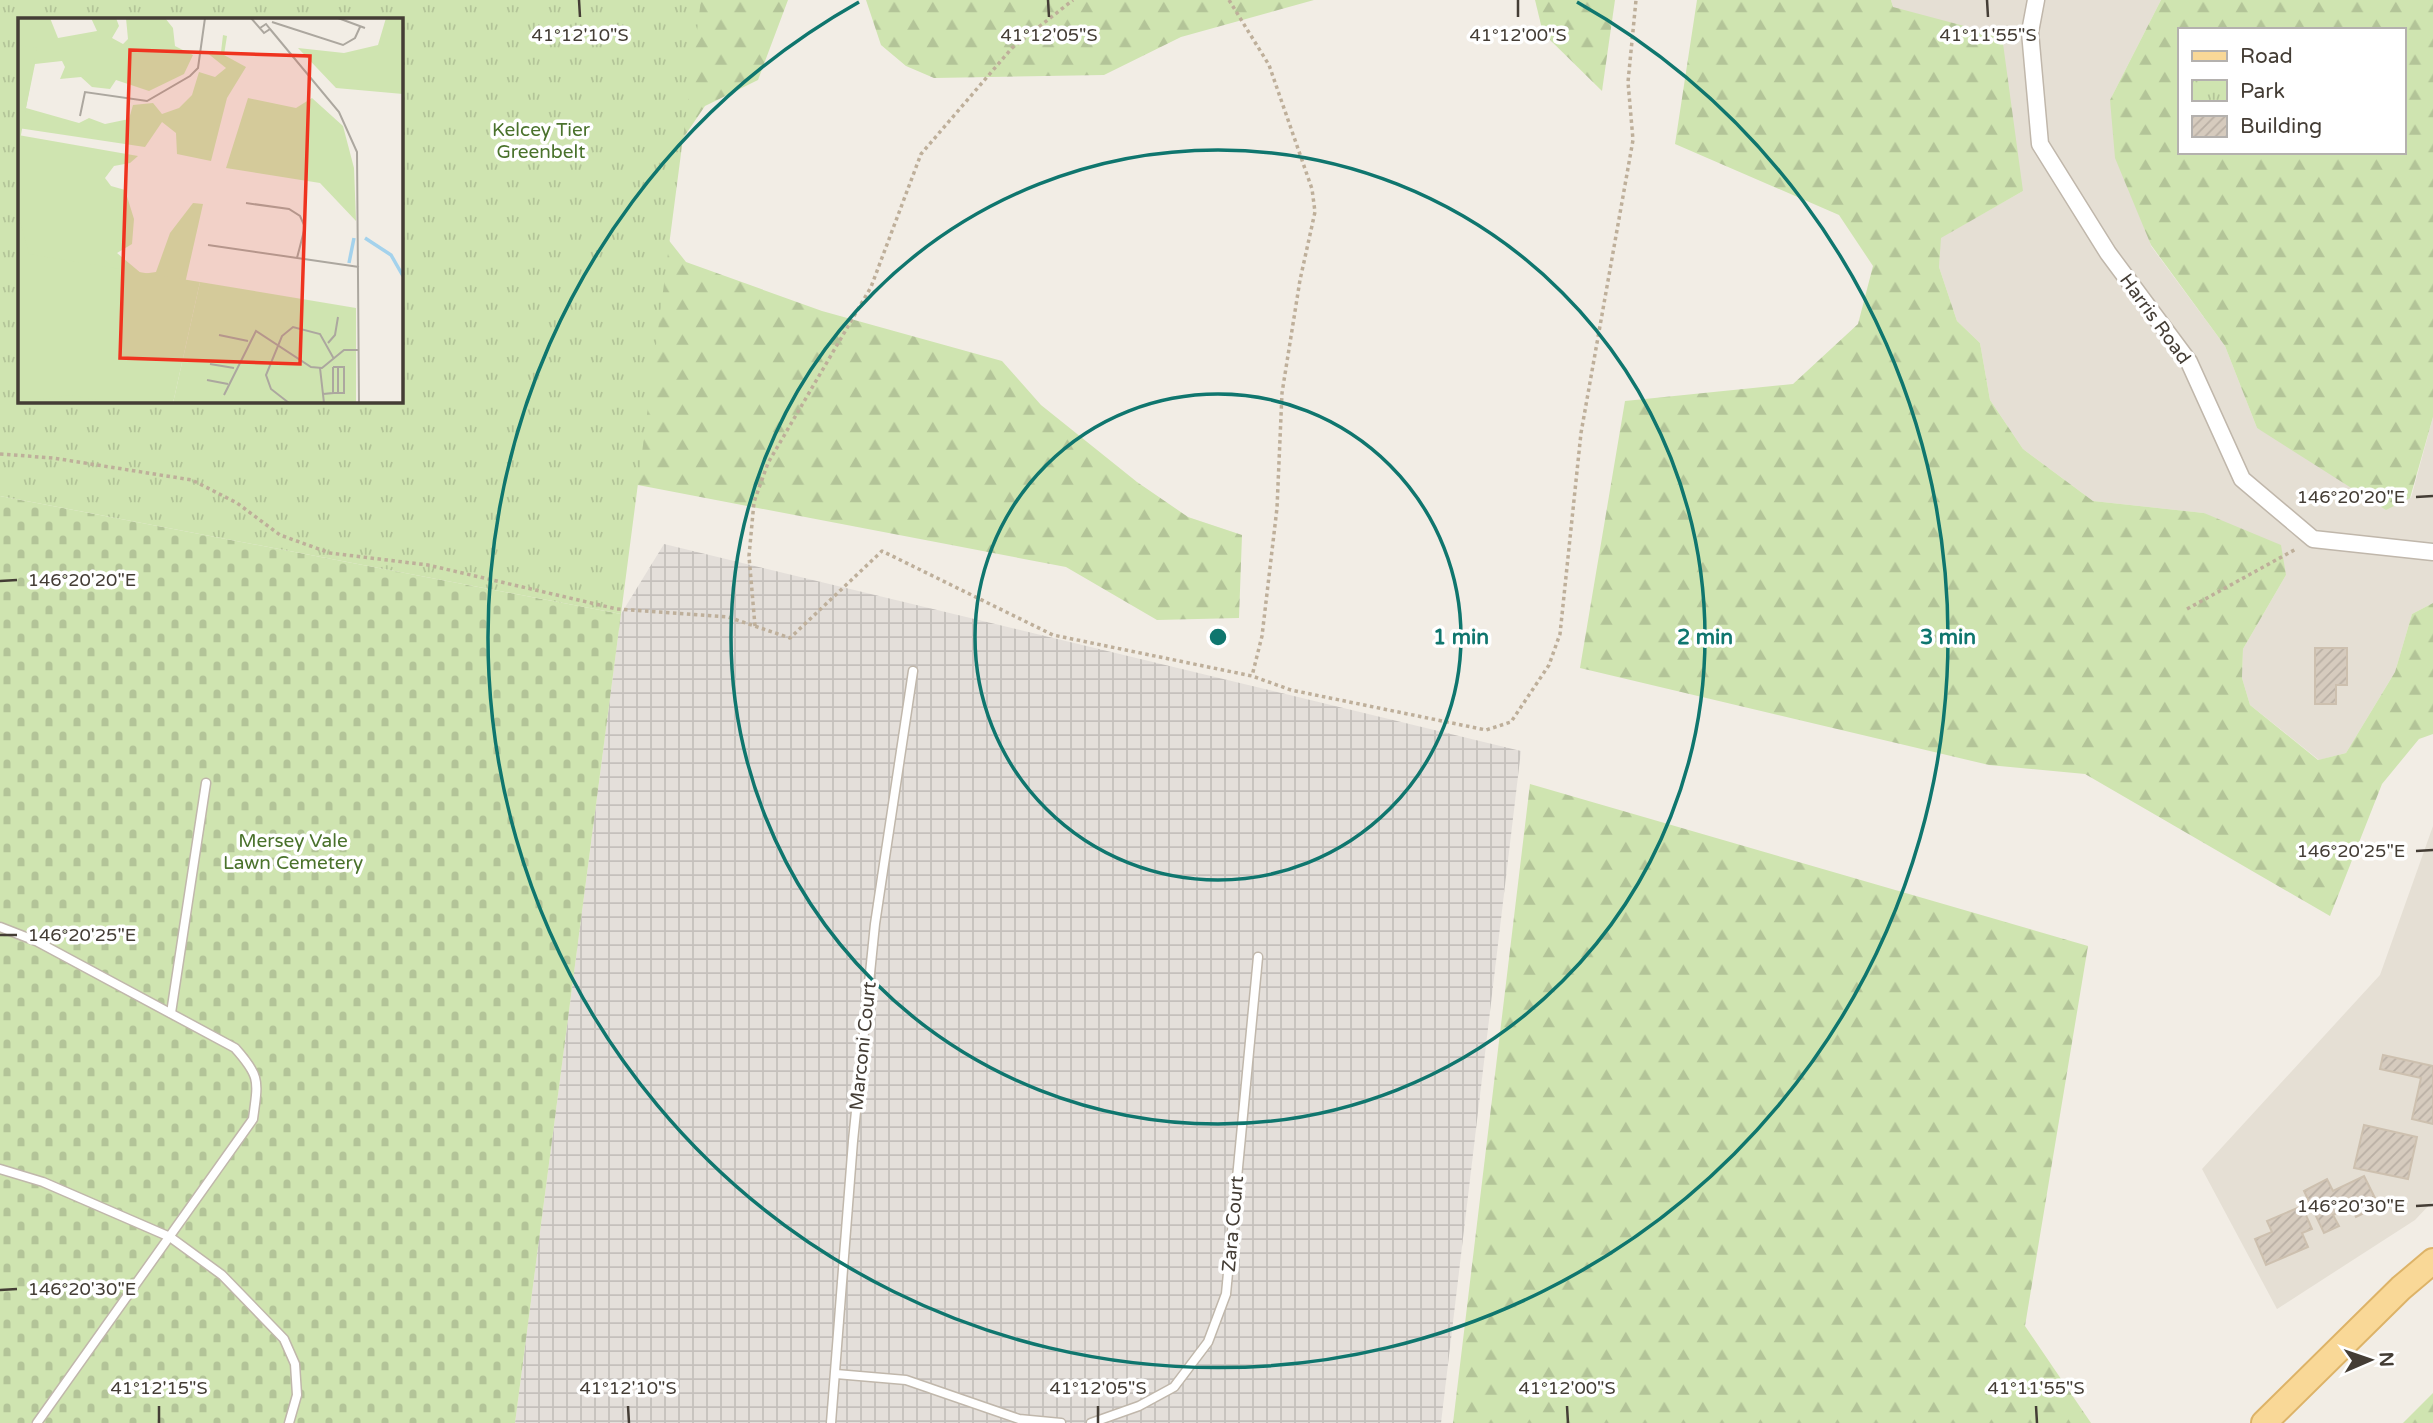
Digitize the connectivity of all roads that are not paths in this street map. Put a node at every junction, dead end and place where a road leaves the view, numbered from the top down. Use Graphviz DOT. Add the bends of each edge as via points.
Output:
graph roads {
  1 [pos="2036,0"];
  2 [pos="2433,552"];
  3 [pos="913,671"];
  4 [pos="206,783"];
  5 [pos="0,927"];
  6 [pos="1258,957"];
  7 [pos="171,1013"];
  8 [pos="0,1169"];
  9 [pos="170,1237"];
  10 [pos="2433,1249"];
  11 [pos="2433,1261"];
  12 [pos="2401,1287"];
  13 [pos="836,1374"];
  14 [pos="37,1423"];
  15 [pos="289,1423"];
  16 [pos="831,1423"];
  17 [pos="1061,1423"];
  18 [pos="1091,1423"];
  19 [pos="2264,1423"];
  1 -- 2 [label="street, Harris Road" via="2030,32 2040,144 2108,253 2189,362 2242,480 2313,539"];
  3 -- 13 [label="lane, Marconi Court" via="875,924"];
  4 -- 7 [label="lane"];
  5 -- 7 [label="lane" via="36,941"];
  6 -- 18 [label="lane, Zara Court" via="1226,1294 1208,1342 1174,1387 1139,1406"];
  7 -- 9 [label="lane" via="236,1048 254,1069 257,1092 253,1119"];
  8 -- 9 [label="lane" via="43,1182"];
  9 -- 14 [label="lane"];
  9 -- 15 [label="lane" via="222,1275 284,1339 295,1364 297,1395"];
  10 -- 12 [label="main road"];
  11 -- 12 [label="main road"];
  12 -- 19 [label="main road"];
  13 -- 16 [label="lane, Marconi Court"];
  13 -- 17 [label="lane" via="906,1380 1019,1419"];
}
